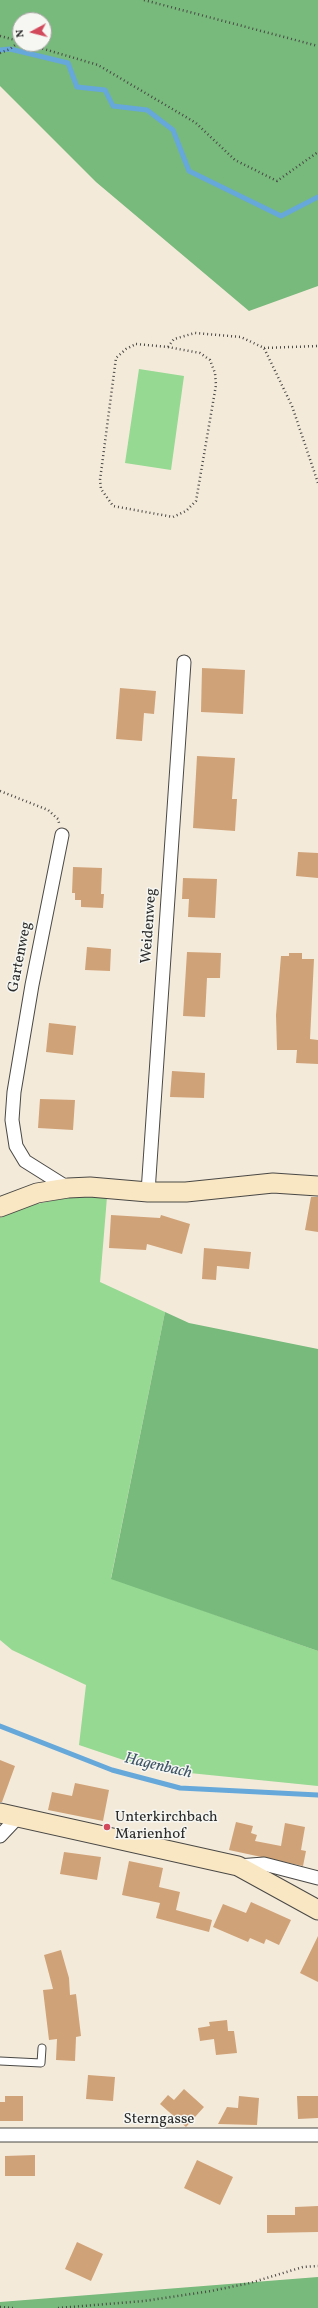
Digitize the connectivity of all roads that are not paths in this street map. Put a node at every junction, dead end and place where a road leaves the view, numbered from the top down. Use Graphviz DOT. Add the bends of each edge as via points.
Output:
graph roads {
  1 [pos="184,662"];
  2 [pos="62,835"];
  3 [pos="318,1186"];
  4 [pos="68,1188"];
  5 [pos="148,1192"];
  6 [pos="0,1207"];
  7 [pos="8,1816"];
  8 [pos="0,1836"];
  9 [pos="238,1866"];
  10 [pos="318,1878"];
  11 [pos="318,1910"];
  12 [pos="42,2048"];
  13 [pos="0,2062"];
  14 [pos="0,2135"];
  15 [pos="318,2135"];
  1 -- 5 [label="street, Weidenweg"];
  2 -- 4 [label="street, Gartenweg" via="32,985 14,1092 12,1120 16,1146 25,1161"];
  3 -- 5 [label="street" via="273,1183 212,1190"];
  4 -- 5 [label="street" via="90,1187"];
  4 -- 6 [label="street" via="36,1193"];
  7 -- 8 [label="street"];
  7 -- 9 [label="street" via="74,1828"];
  9 -- 10 [label="street" via="264,1864"];
  9 -- 11 [label="street"];
  12 -- 13 [label="lane" via="41,2063"];
  14 -- 15 [label="street, Sterngasse"];
}
